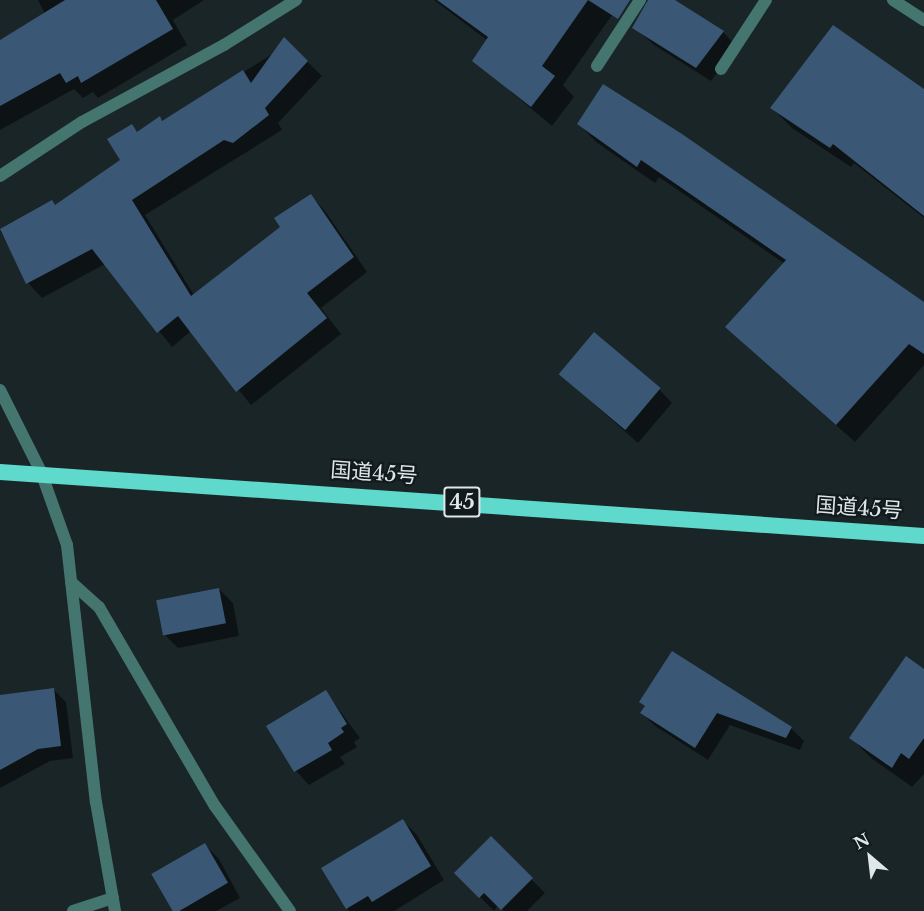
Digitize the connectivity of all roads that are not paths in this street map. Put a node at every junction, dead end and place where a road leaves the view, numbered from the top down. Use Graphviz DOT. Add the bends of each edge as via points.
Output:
graph roads {
  1 [pos="296,0"];
  2 [pos="640,0"];
  3 [pos="766,0"];
  4 [pos="893,0"];
  5 [pos="924,20"];
  6 [pos="597,66"];
  7 [pos="721,69"];
  8 [pos="0,176"];
  9 [pos="0,390"];
  10 [pos="0,472"];
  11 [pos="41,472"];
  12 [pos="924,536"];
  13 [pos="71,582"];
  14 [pos="113,898"];
  15 [pos="73,911"];
  16 [pos="115,911"];
  17 [pos="290,911"];
  1 -- 8 [label="street" via="224,45 82,122"];
  2 -- 6 [label="street"];
  3 -- 7 [label="street"];
  4 -- 5 [label="street"];
  9 -- 11 [label="street"];
  10 -- 11 [label="highway, 国道45号 / 45"];
  11 -- 12 [label="highway, 国道45号 / 45"];
  11 -- 13 [label="street" via="67,545"];
  13 -- 14 [label="street" via="96,802"];
  13 -- 17 [label="street" via="99,607 215,806"];
  14 -- 15 [label="street"];
  14 -- 16 [label="street"];
}
